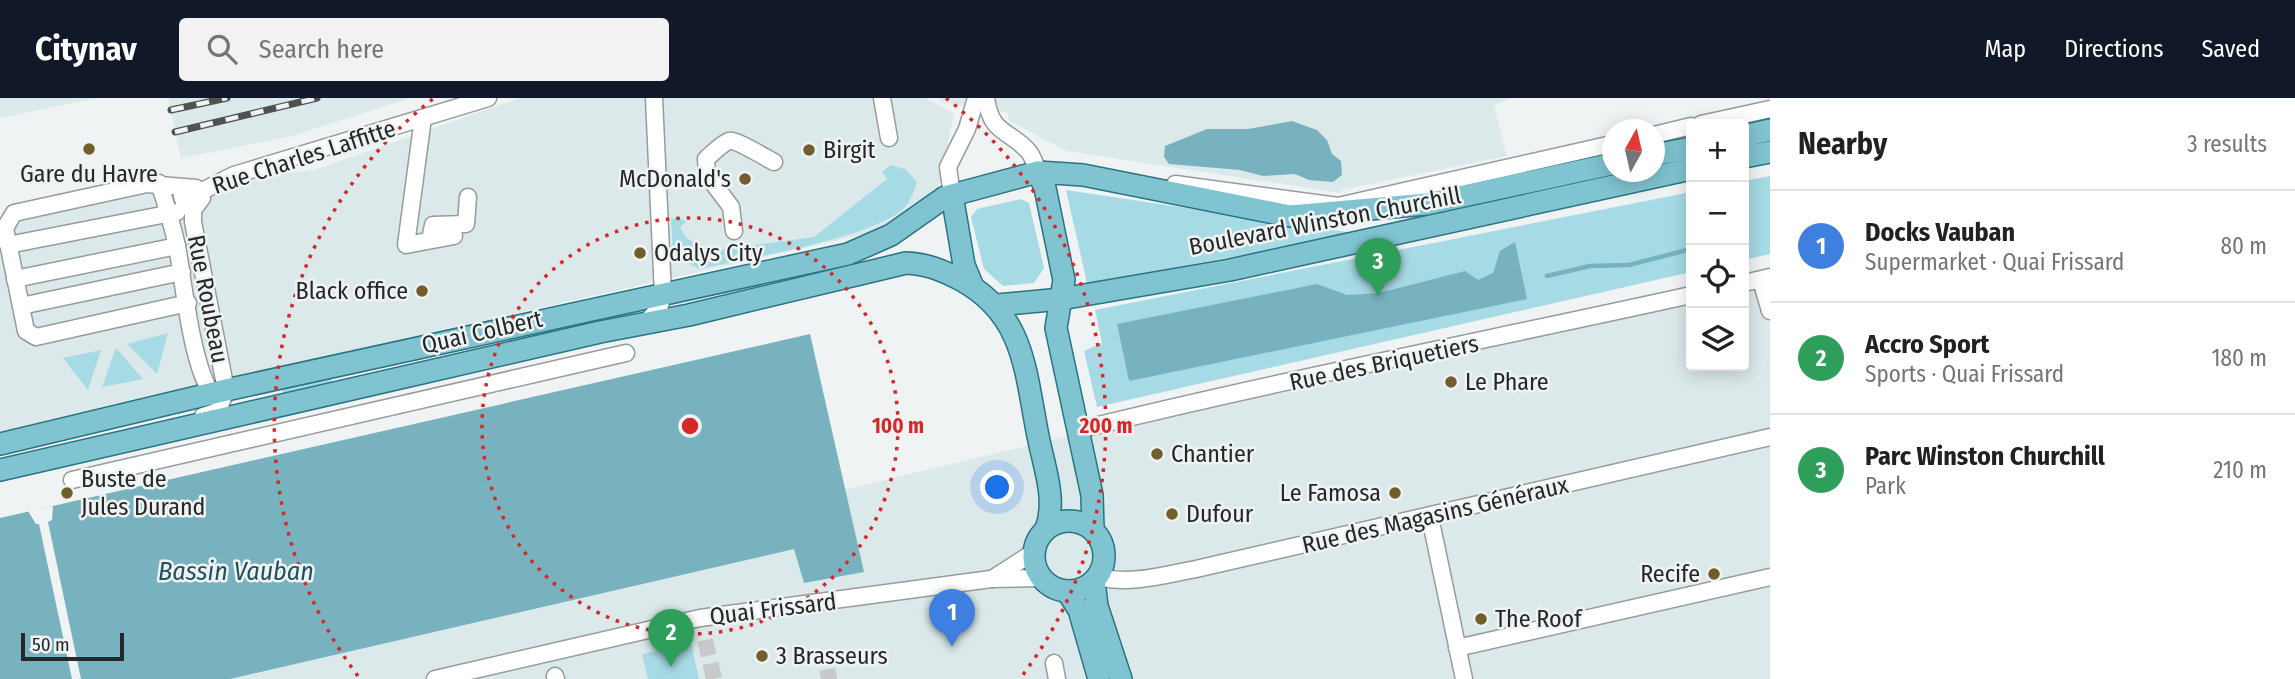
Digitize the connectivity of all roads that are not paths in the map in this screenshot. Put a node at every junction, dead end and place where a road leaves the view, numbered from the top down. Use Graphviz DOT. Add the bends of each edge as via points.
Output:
graph roads {
  1 [pos="488,98"];
  2 [pos="654,98"];
  3 [pos="882,98"];
  4 [pos="976,98"];
  5 [pos="986,98"];
  6 [pos="1770,109"];
  7 [pos="423,118"];
  8 [pos="1724,119"];
  9 [pos="1686,127"];
  10 [pos="1770,130"];
  11 [pos="1665,132"];
  12 [pos="1749,135"];
  13 [pos="888,138"];
  14 [pos="1602,146"];
  15 [pos="1686,149"];
  16 [pos="1770,152"];
  17 [pos="1665,153"];
  18 [pos="1749,157"];
  19 [pos="774,162"];
  20 [pos="1034,162"];
  21 [pos="1602,166"];
  22 [pos="1686,170"];
  23 [pos="159,183"];
  24 [pos="1153,189"];
  25 [pos="952,195"];
  26 [pos="468,197"];
  27 [pos="192,198"];
  28 [pos="169,216"];
  29 [pos="734,231"];
  30 [pos="454,236"];
  31 [pos="430,240"];
  32 [pos="8,246"];
  33 [pos="177,246"];
  34 [pos="848,254"];
  35 [pos="182,272"];
  36 [pos="1766,278"];
  37 [pos="15,279"];
  38 [pos="1749,283"];
  39 [pos="973,287"];
  40 [pos="663,295"];
  41 [pos="1686,296"];
  42 [pos="1061,299"];
  43 [pos="188,303"];
  44 [pos="997,305"];
  45 [pos="21,306"];
  46 [pos="1770,311"];
  47 [pos="689,315"];
  48 [pos="644,323"];
  49 [pos="625,353"];
  50 [pos="219,396"];
  51 [pos="67,428"];
  52 [pos="181,430"];
  53 [pos="1078,430"];
  54 [pos="1770,437"];
  55 [pos="0,444"];
  56 [pos="107,447"];
  57 [pos="0,470"];
  58 [pos="72,480"];
  59 [pos="1430,517"];
  60 [pos="1093,529"];
  61 [pos="1046,530"];
  62 [pos="1034,552"];
  63 [pos="1770,577"];
  64 [pos="1042,578"];
  65 [pos="991,579"];
  66 [pos="1096,579"];
  67 [pos="1067,591"];
  68 [pos="1457,648"];
  69 [pos="435,679"];
  70 [pos="1099,679"];
  71 [pos="1121,679"];
  72 [pos="1464,679"];
  1 -- 7 [label="street, Rue Charles Laffitte"];
  2 -- 40 [label="street"];
  3 -- 13 [label="street"];
  4 -- 25 [label="street" via="967,129 950,160"];
  5 -- 20 [label="street" via="995,126"];
  6 -- 8 [label="street"];
  7 -- 27 [label="street, Rue Charles Laffitte" via="234,175"];
  7 -- 31 [label="street" via="406,245"];
  9 -- 11 [label="street"];
  10 -- 12 [label="main road"];
  14 -- 24 [label="street" via="1338,206 1177,184"];
  15 -- 17 [label="main road"];
  16 -- 18 [label="main road"];
  19 -- 29 [label="street" via="735,140 706,159 707,175 731,207"];
  20 -- 24 [label="main road, Boulevard Winston Churchill"];
  20 -- 25 [label="main road, Boulevard Winston Churchill"];
  20 -- 42 [label="main road" via="1045,188 1064,279"];
  21 -- 24 [label="main road, Boulevard Winston Churchill" via="1427,204 1290,216"];
  22 -- 42 [label="main road, Boulevard Winston Churchill" via="1255,264"];
  23 -- 27 [label="street"];
  23 -- 28 [label="street"];
  23 -- 32 [label="street" via="13,213 5,228"];
  25 -- 34 [label="main road, Boulevard Winston Churchill" via="891,235"];
  25 -- 39 [label="main road" via="964,265"];
  26 -- 31 [label="street" via="466,224 433,225"];
  27 -- 28 [label="street, Rue Charles Laffitte"];
  27 -- 50 [label="street, Rue Roubeau"];
  28 -- 32 [label="street, Rue Charles Laffitte"];
  28 -- 33 [label="street"];
  30 -- 31 [label="street"];
  32 -- 37 [label="street"];
  33 -- 35 [label="street"];
  33 -- 37 [label="street"];
  34 -- 40 [label="main road, Quai Colbert"];
  35 -- 43 [label="street"];
  35 -- 45 [label="street"];
  36 -- 38 [label="street"];
  36 -- 46 [label="street"];
  37 -- 45 [label="street"];
  39 -- 44 [label="main road"];
  39 -- 47 [label="main road, Quai Colbert" via="937,268 906,263"];
  40 -- 47 [label="street" via="676,313"];
  40 -- 48 [label="street" via="659,309"];
  40 -- 50 [label="main road, Quai Colbert"];
  41 -- 53 [label="street, Rue des Briquetiers" via="1276,387 1159,408"];
  42 -- 44 [label="main road, Boulevard Winston Churchill"];
  42 -- 53 [label="main road" via="1056,328"];
  43 -- 45 [label="street" via="36,337 26,331"];
  43 -- 50 [label="street" via="198,321"];
  44 -- 61 [label="main road" via="1010,323 1021,355 1052,503"];
  47 -- 48 [label="main road, Quai Colbert"];
  48 -- 52 [label="main road, Quai Colbert"];
  49 -- 58 [label="street"];
  50 -- 51 [label="main road, Quai Colbert"];
  50 -- 52 [label="street" via="218,411"];
  51 -- 55 [label="main road, Quai Colbert"];
  51 -- 56 [label="main road"];
  52 -- 56 [label="main road, Quai Colbert"];
  53 -- 60 [label="main road" via="1092,495"];
  54 -- 59 [label="street, Rue des Magasins Généraux"];
  56 -- 57 [label="main road, Quai Colbert"];
  59 -- 66 [label="street, Rue des Magasins Généraux" via="1132,581"];
  59 -- 68 [label="street"];
  60 -- 61 [label="main road" via="1068,521"];
  60 -- 66 [label="main road" via="1105,557"];
  61 -- 62 [label="main road"];
  62 -- 64 [label="main road"];
  62 -- 65 [label="street, Quai Frissard"];
  63 -- 68 [label="street"];
  64 -- 65 [label="street, Quai Frissard"];
  64 -- 67 [label="main road"];
  65 -- 69 [label="street, Quai Frissard" via="700,618"];
  66 -- 67 [label="main road"];
  66 -- 71 [label="main road" via="1097,606"];
  67 -- 70 [label="main road" via="1079,610"];
  68 -- 72 [label="street"];
}
